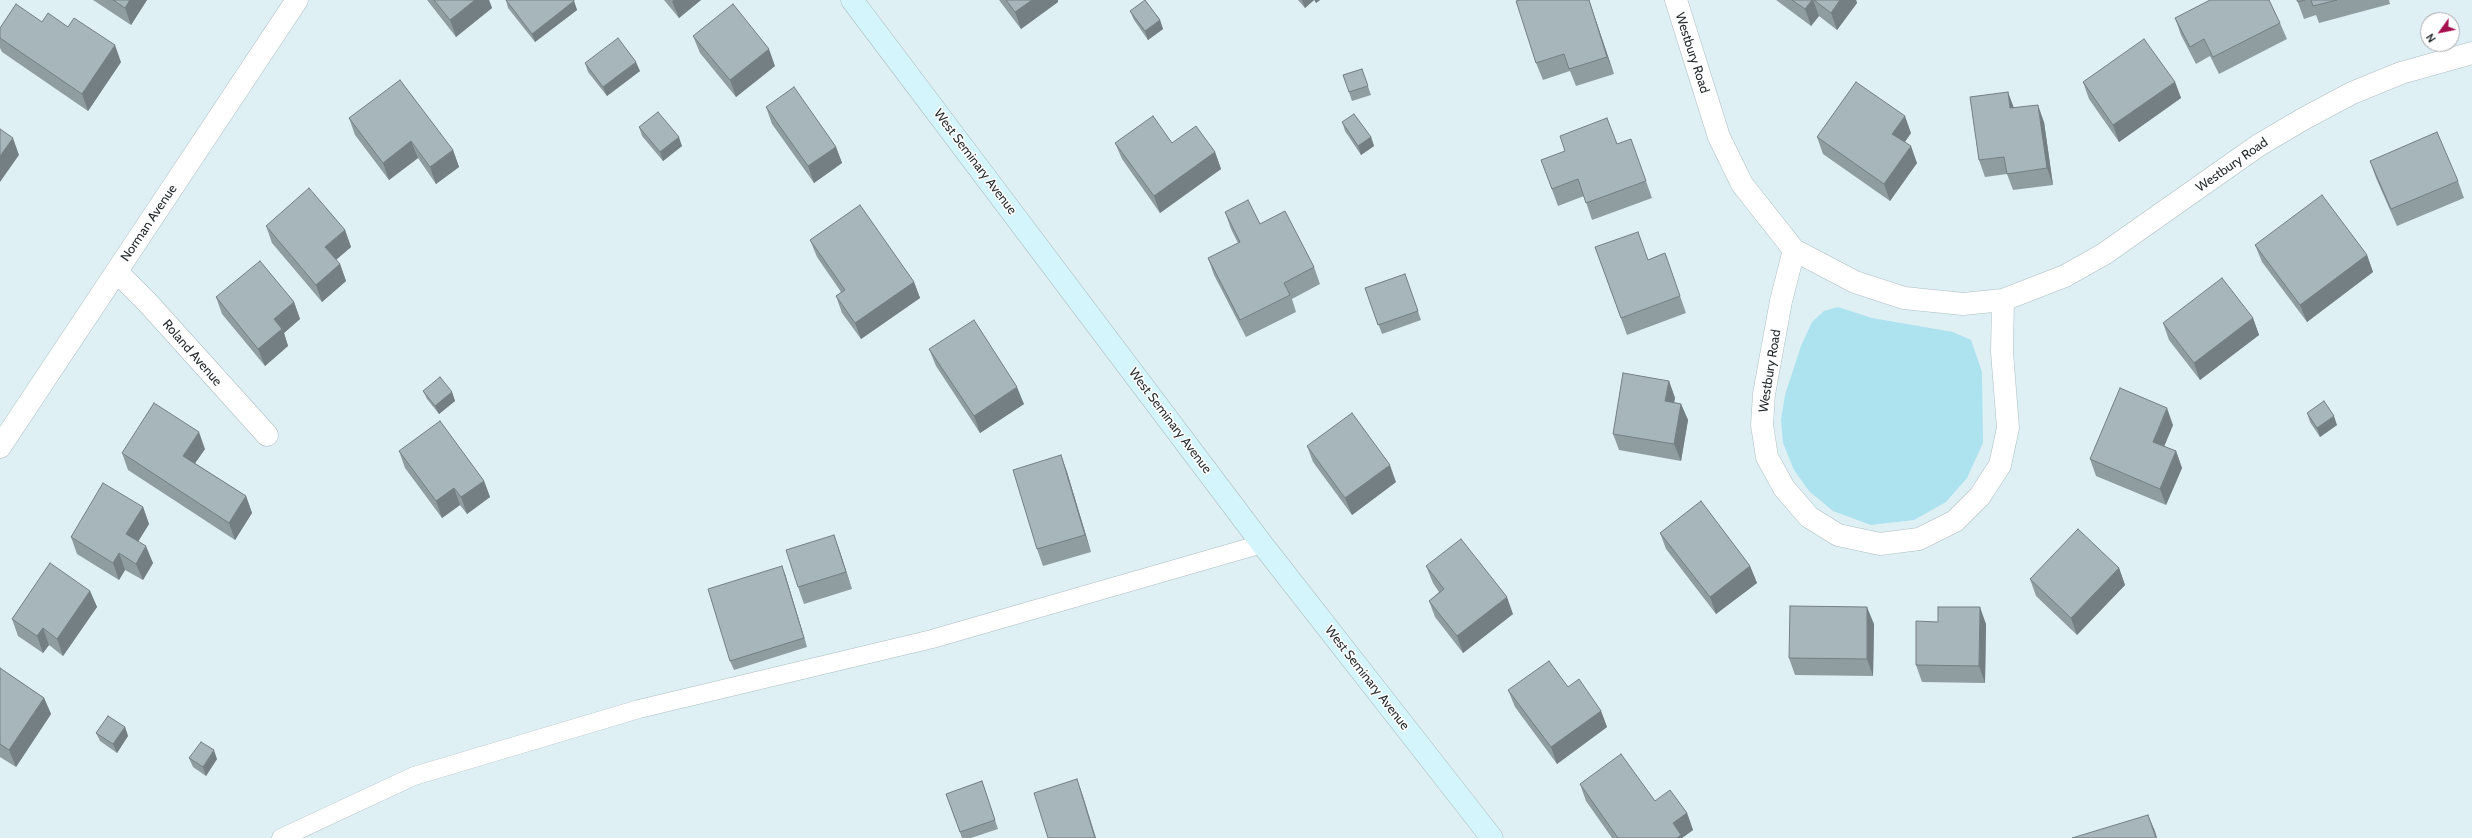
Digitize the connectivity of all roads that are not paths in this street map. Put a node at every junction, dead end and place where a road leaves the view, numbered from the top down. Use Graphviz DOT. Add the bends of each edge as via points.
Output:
graph roads {
  1 [pos="298,0"];
  2 [pos="852,0"];
  3 [pos="1676,0"];
  4 [pos="2472,53"];
  5 [pos="1794,250"];
  6 [pos="117,272"];
  7 [pos="2003,300"];
  8 [pos="267,435"];
  9 [pos="0,447"];
  10 [pos="1262,544"];
  11 [pos="281,838"];
  12 [pos="1492,838"];
  1 -- 6 [label="street, Norman Avenue"];
  2 -- 10 [label="main road, West Seminary Avenue"];
  3 -- 5 [label="street, Westbury Road" via="1719,137 1742,184"];
  4 -- 7 [label="street, Westbury Road" via="2401,74 2352,93 2304,118 2259,145 2104,254 2065,276"];
  5 -- 7 [label="street, Westbury Road" via="1855,282 1904,298 1963,304"];
  5 -- 7 [label="street, Westbury Road" via="1764,394 1762,425 1767,456 1784,488 1809,517 1838,535 1880,544 1919,539 1955,521 1980,496 2000,465 2008,428 2002,352"];
  6 -- 8 [label="street, Roland Avenue"];
  6 -- 9 [label="street, Norman Avenue"];
  10 -- 11 [label="lane" via="932,639 640,709 414,776"];
  10 -- 12 [label="main road, West Seminary Avenue"];
}
